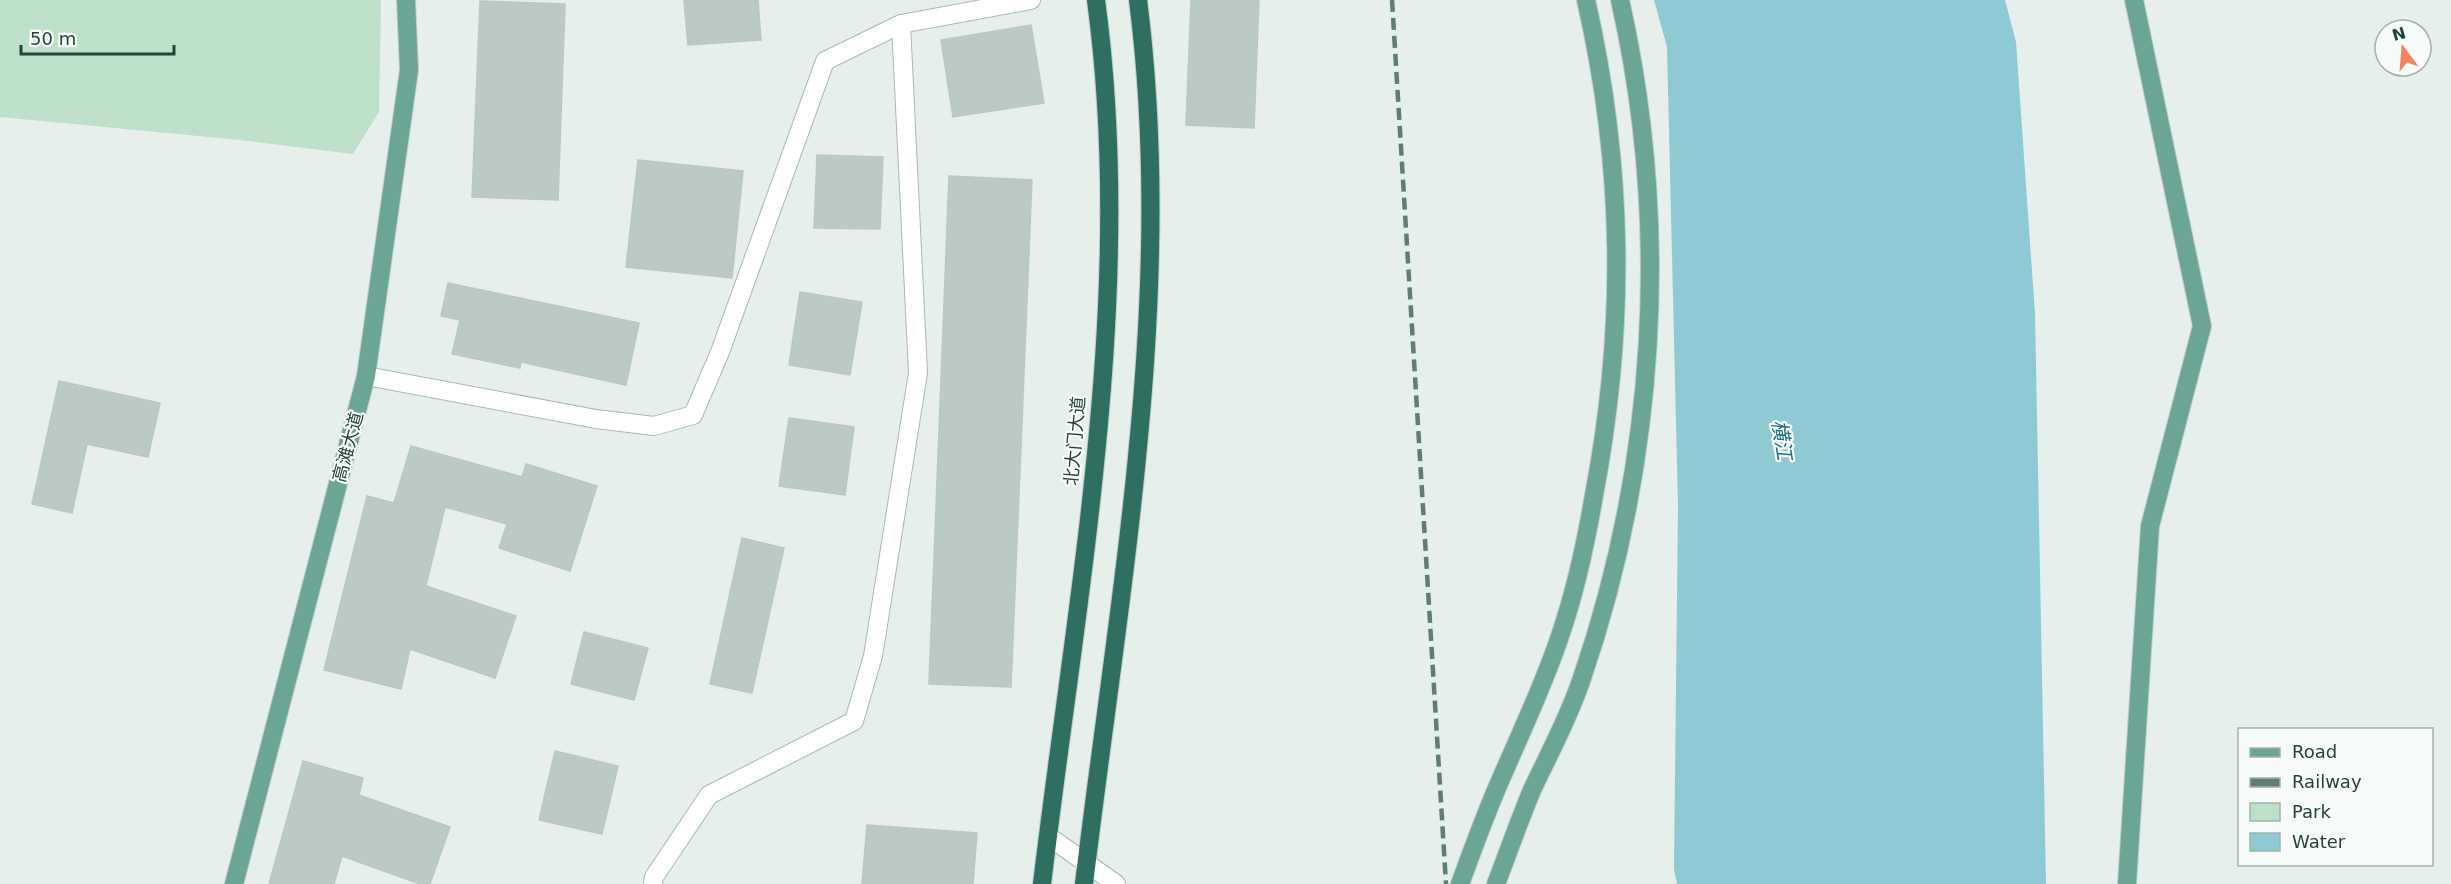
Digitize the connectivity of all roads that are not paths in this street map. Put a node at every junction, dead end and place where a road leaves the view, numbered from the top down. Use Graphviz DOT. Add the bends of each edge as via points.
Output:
graph roads {
  1 [pos="406,0"];
  2 [pos="1031,0"];
  3 [pos="1096,0"];
  4 [pos="1138,0"];
  5 [pos="1586,0"];
  6 [pos="1620,0"];
  7 [pos="2134,0"];
  8 [pos="901,24"];
  9 [pos="366,376"];
  10 [pos="1048,836"];
  11 [pos="1086,863"];
  12 [pos="234,884"];
  13 [pos="653,884"];
  14 [pos="1042,884"];
  15 [pos="1084,884"];
  16 [pos="1116,884"];
  17 [pos="1460,884"];
  18 [pos="1496,884"];
  19 [pos="2127,884"];
  1 -- 9 [label="main road, 高滩大道" via="409,70"];
  2 -- 8 [label="street"];
  3 -- 10 [label="highway, 北大门大道" via="1109,151 1107,301 1091,499"];
  4 -- 11 [label="highway" via="1149,141 1148,303 1134,492"];
  5 -- 17 [label="main road" via="1604,88 1615,193 1616,327 1606,425 1590,517 1562,631"];
  6 -- 18 [label="main road" via="1637,83 1649,190 1650,329 1640,430 1613,571 1594,640 1572,703"];
  7 -- 19 [label="main road" via="2202,326 2150,526"];
  8 -- 9 [label="street" via="825,61 693,415 654,426 596,420"];
  8 -- 13 [label="street" via="918,373 873,656 854,721 709,795"];
  9 -- 12 [label="main road, 高滩大道"];
  10 -- 11 [label="street"];
  10 -- 14 [label="highway, 北大门大道"];
  11 -- 15 [label="highway"];
  11 -- 16 [label="street"];
}
